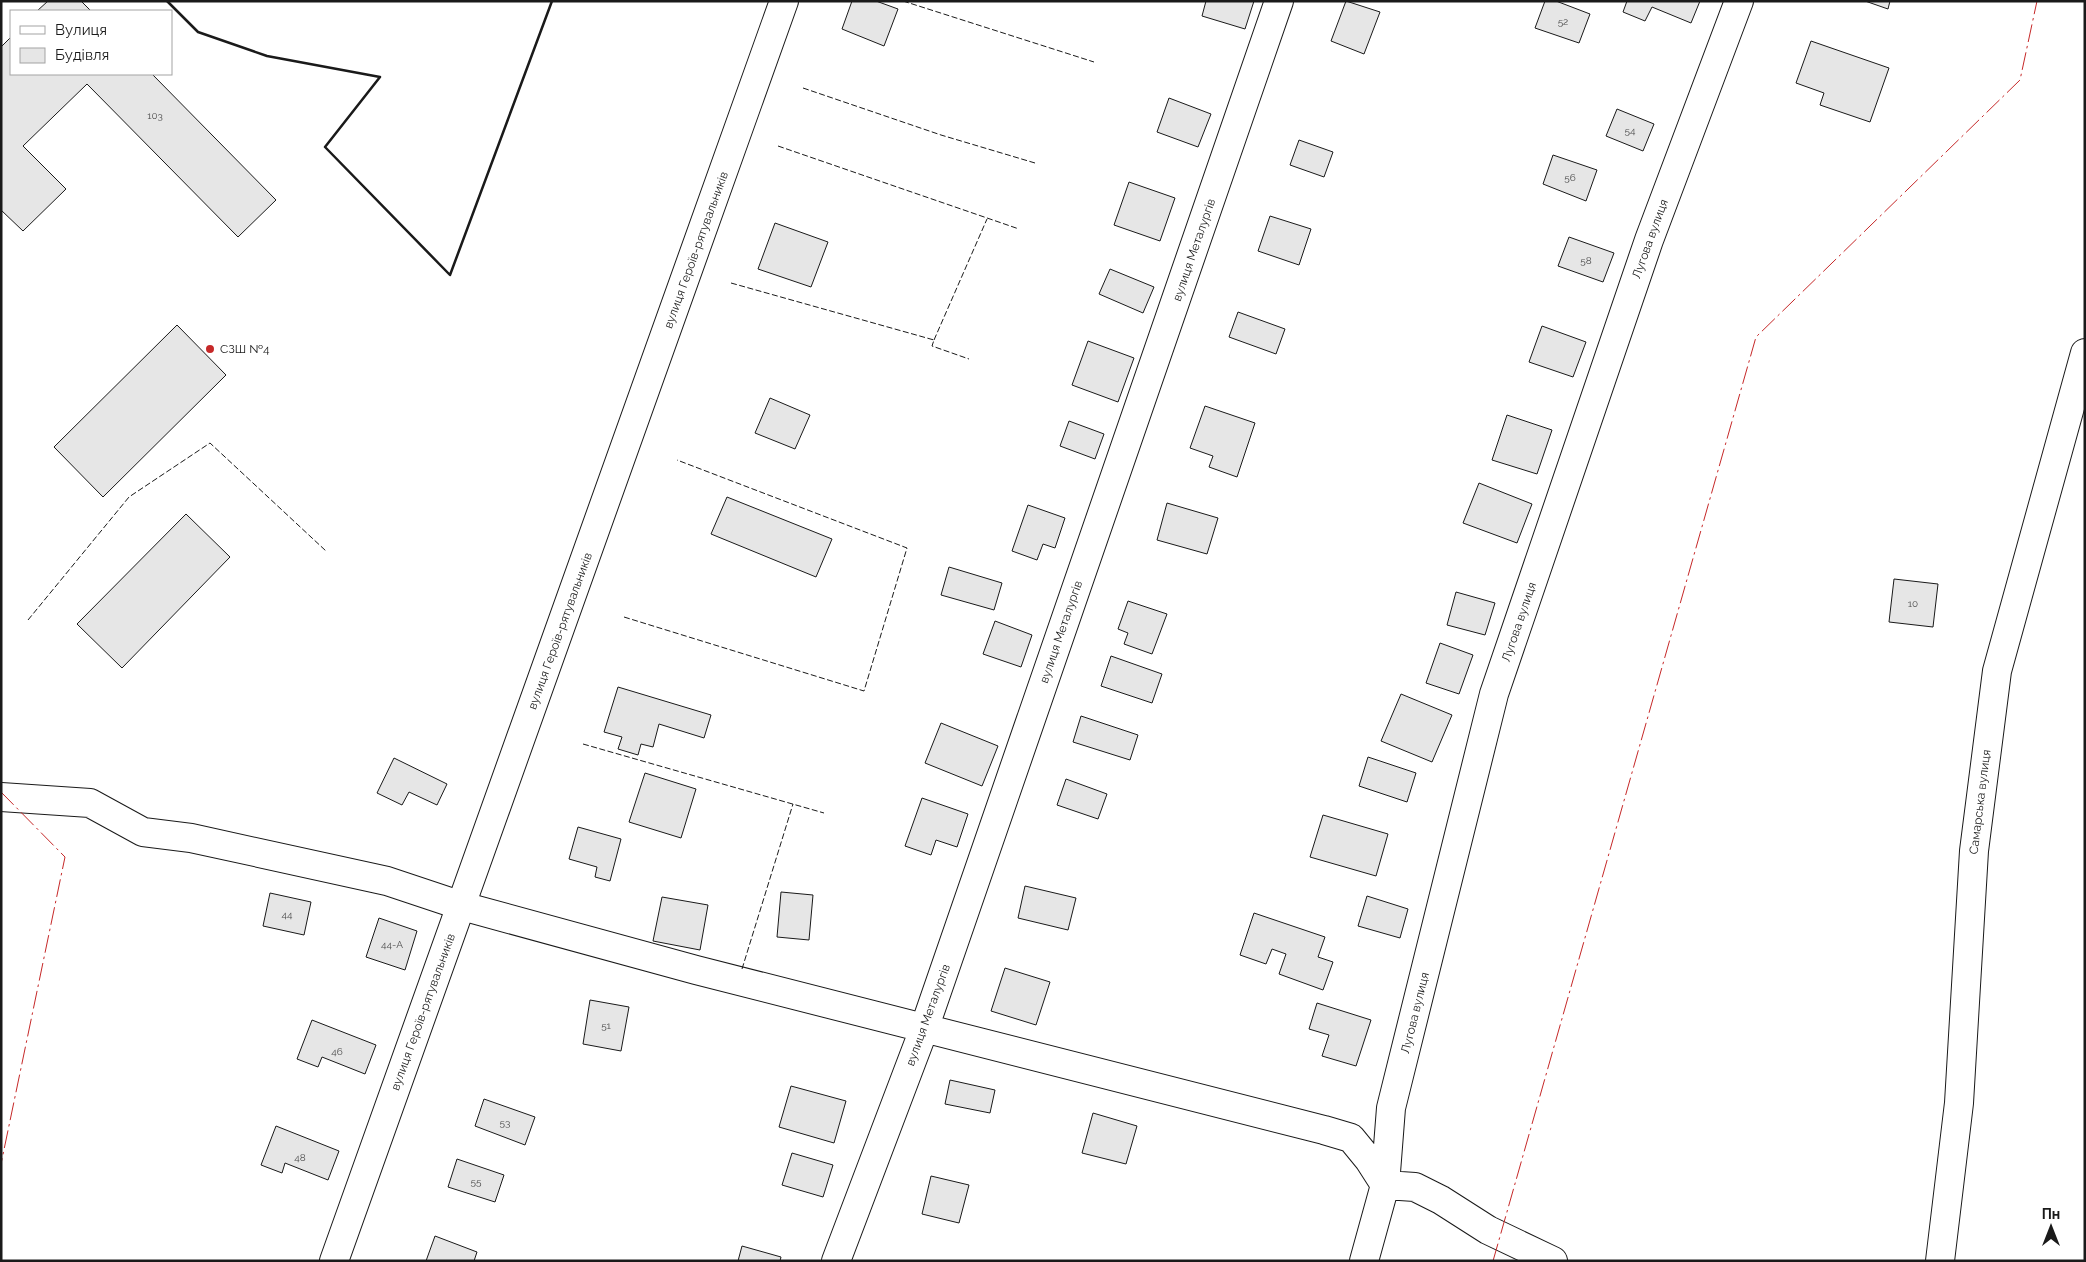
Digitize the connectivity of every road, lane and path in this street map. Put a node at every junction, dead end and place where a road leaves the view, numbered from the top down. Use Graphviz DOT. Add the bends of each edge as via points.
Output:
graph roads {
  1 [pos="784,1"];
  2 [pos="1279,1"];
  3 [pos="1739,1"];
  4 [pos="2085,353"];
  5 [pos="1,797"];
  6 [pos="462,906"];
  7 [pos="924,1030"];
  8 [pos="1385,1185"];
  9 [pos="334,1261"];
  10 [pos="836,1261"];
  11 [pos="1364,1261"];
  12 [pos="1553,1261"];
  13 [pos="1940,1261"];
  1 -- 6 [label="street, вулиця Героїв-рятувальників"];
  2 -- 7 [label="street, вулиця Металургів"];
  3 -- 8 [label="street, Лугова вулиця" via="1649,240 1494,694 1391,1108"];
  4 -- 13 [label="street, Самарська вулиця" via="1997,671 1974,851 1959,1103"];
  5 -- 6 [label="street" via="90,803 143,832 191,838 378,879"];
  6 -- 7 [label="street"];
  6 -- 9 [label="street, вулиця Героїв-рятувальників"];
  7 -- 8 [label="street" via="1351,1138"];
  7 -- 10 [label="street, вулиця Металургів"];
  8 -- 11 [label="street, Лугова вулиця"];
  8 -- 12 [label="street" via="1416,1187 1488,1230"];
}
